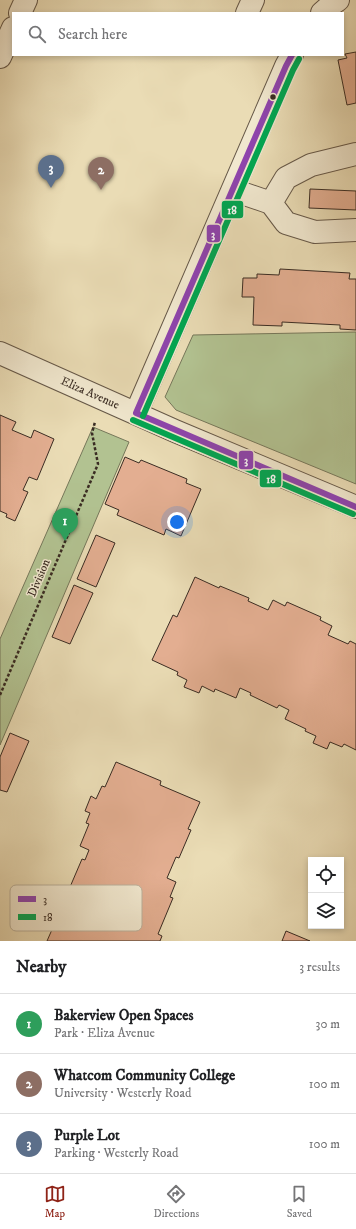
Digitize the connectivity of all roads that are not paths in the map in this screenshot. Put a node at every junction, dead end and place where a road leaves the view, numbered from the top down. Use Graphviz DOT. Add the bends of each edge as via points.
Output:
graph roads {
  1 [pos="26,0"];
  2 [pos="253,0"];
  3 [pos="338,0"];
  4 [pos="20,12"];
  5 [pos="247,12"];
  6 [pos="323,12"];
  7 [pos="12,30"];
  8 [pos="291,56"];
  9 [pos="0,57"];
  10 [pos="356,154"];
  11 [pos="233,190"];
  12 [pos="271,203"];
  13 [pos="356,230"];
  14 [pos="0,353"];
  15 [pos="136,413"];
  16 [pos="356,507"];
  1 -- 4 [label="street"];
  2 -- 5 [label="street"];
  3 -- 6 [label="street"];
  7 -- 9 [label="street"];
  8 -- 11 [label="street"];
  10 -- 12 [label="street" via="311,165 286,178"];
  11 -- 12 [label="street"];
  11 -- 15 [label="street"];
  12 -- 13 [label="street" via="286,223 315,232"];
  14 -- 15 [label="street, Eliza Avenue"];
  15 -- 16 [label="street, Eliza Avenue"];
}
